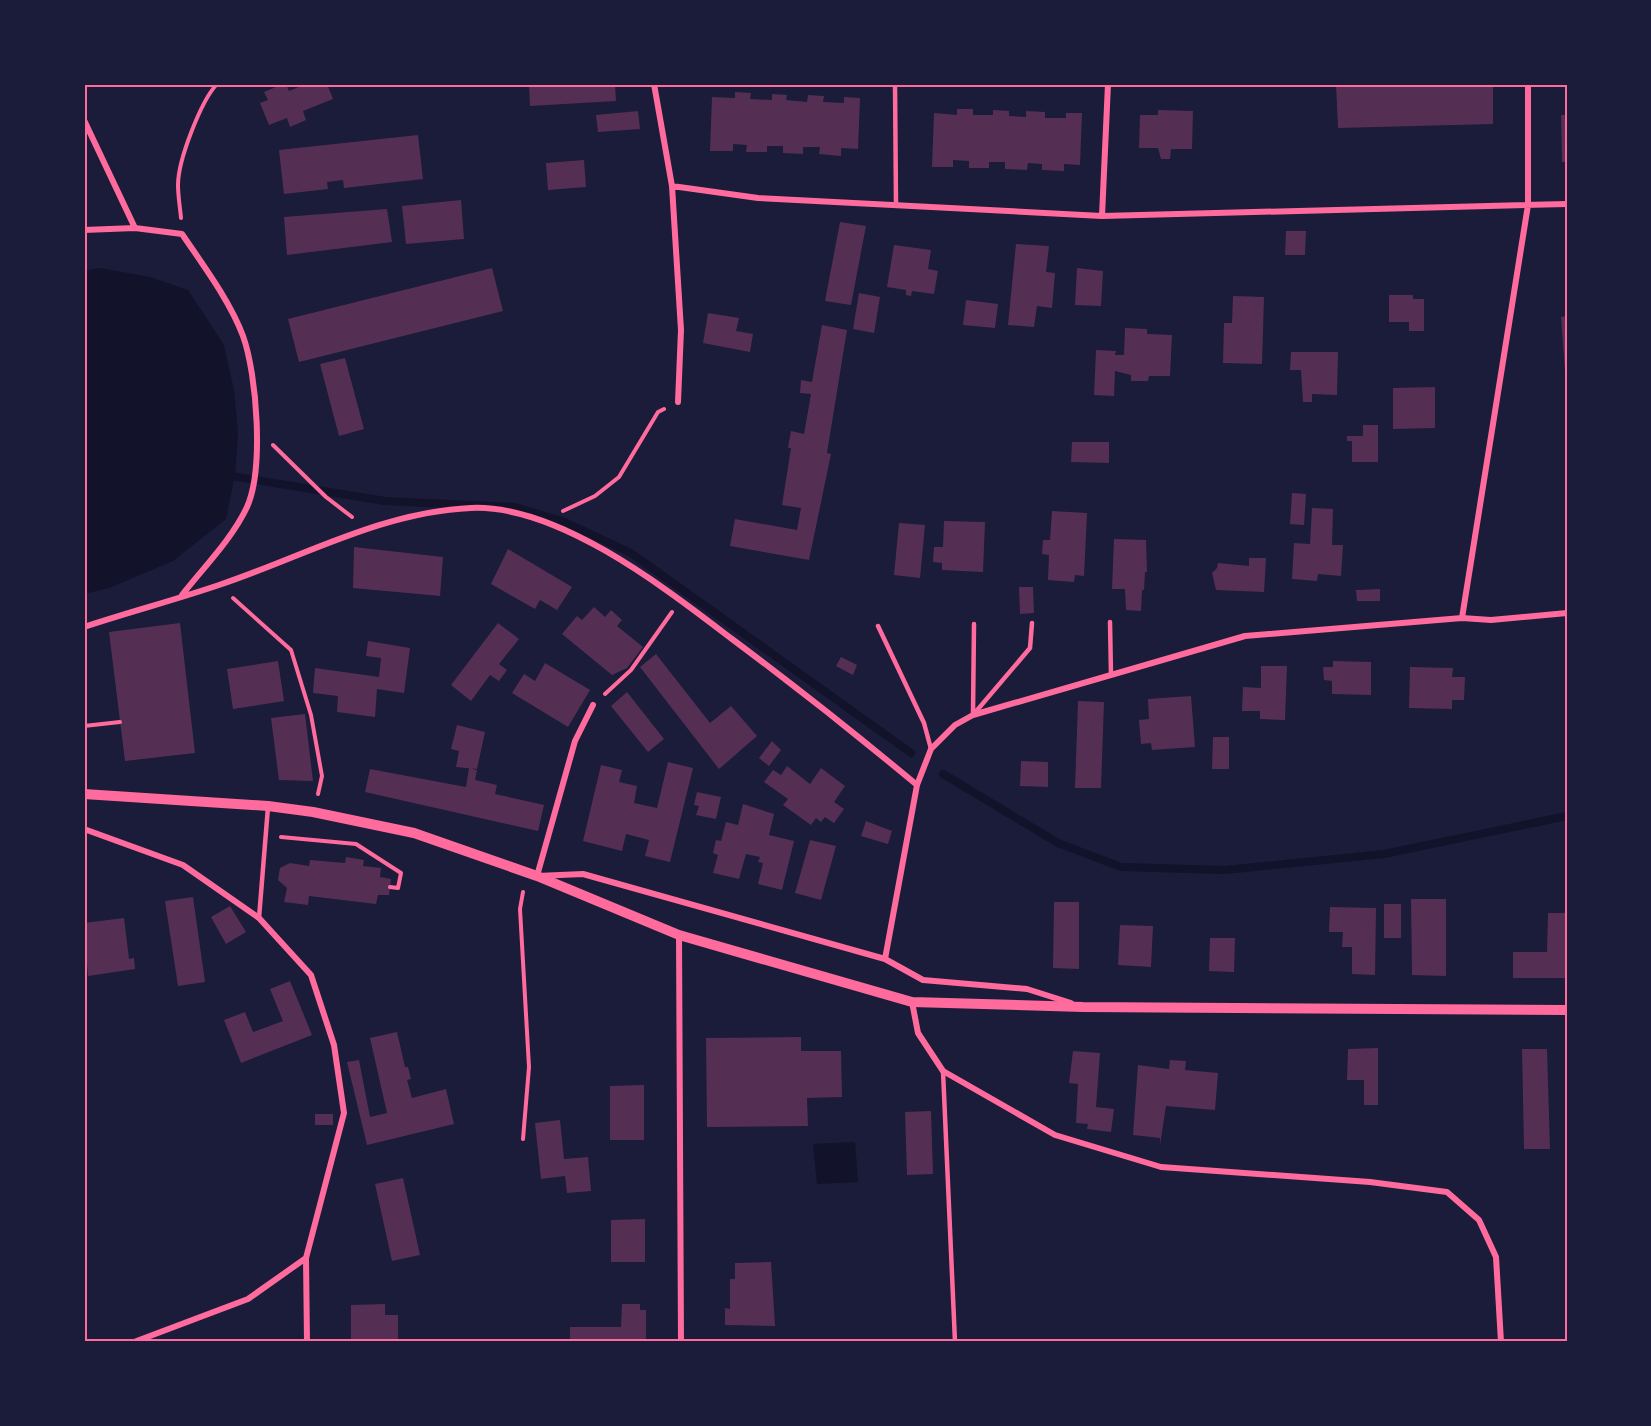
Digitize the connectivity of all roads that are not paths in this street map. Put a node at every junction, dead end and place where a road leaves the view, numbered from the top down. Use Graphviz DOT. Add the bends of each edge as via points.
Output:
graph roads {
  1 [pos="654,84"];
  2 [pos="895,84"];
  3 [pos="1108,84"];
  4 [pos="1528,84"];
  5 [pos="84,120"];
  6 [pos="672,186"];
  7 [pos="1567,204"];
  8 [pos="1528,205"];
  9 [pos="896,206"];
  10 [pos="1102,216"];
  11 [pos="135,228"];
  12 [pos="84,230"];
  13 [pos="678,402"];
  14 [pos="182,595"];
  15 [pos="1567,613"];
  16 [pos="1462,618"];
  17 [pos="1110,622"];
  18 [pos="1032,623"];
  19 [pos="974,624"];
  20 [pos="878,626"];
  21 [pos="84,627"];
  22 [pos="1111,675"];
  23 [pos="593,705"];
  24 [pos="973,715"];
  25 [pos="931,749"];
  26 [pos="917,785"];
  27 [pos="84,794"];
  28 [pos="268,806"];
  29 [pos="84,829"];
  30 [pos="532,875"];
  31 [pos="259,918"];
  32 [pos="679,935"];
  33 [pos="885,959"];
  34 [pos="912,1002"];
  35 [pos="1083,1007"];
  36 [pos="1567,1010"];
  37 [pos="943,1071"];
  38 [pos="306,1257"];
  39 [pos="134,1342"];
  40 [pos="306,1342"];
  41 [pos="681,1342"];
  42 [pos="955,1342"];
  43 [pos="1501,1342"];
  1 -- 6 [label="street"];
  2 -- 9 [label="lane"];
  3 -- 10 [label="street"];
  4 -- 8 [label="street"];
  5 -- 11 [label="street"];
  6 -- 9 [label="street" via="758,198"];
  6 -- 13 [label="street" via="681,330"];
  7 -- 8 [label="street"];
  8 -- 10 [label="street"];
  8 -- 16 [label="street"];
  9 -- 10 [label="street"];
  11 -- 12 [label="street"];
  11 -- 14 [label="street" via="182,234 243,336 256,403 256,477 248,504 237,525"];
  14 -- 21 [label="street"];
  14 -- 26 [label="street" via="218,586 368,527 416,514 472,508 515,511 626,561 810,696"];
  15 -- 16 [label="street" via="1491,620"];
  16 -- 22 [label="street" via="1245,636"];
  17 -- 22 [label="lane"];
  18 -- 24 [label="lane" via="1030,648"];
  19 -- 24 [label="lane"];
  20 -- 25 [label="lane" via="924,723"];
  22 -- 24 [label="street"];
  23 -- 30 [label="street" via="575,741"];
  24 -- 25 [label="street" via="955,725"];
  25 -- 26 [label="street"];
  26 -- 33 [label="street"];
  27 -- 28 [label="street"];
  28 -- 30 [label="street" via="414,833"];
  28 -- 31 [label="lane"];
  29 -- 31 [label="street" via="183,865"];
  30 -- 32 [label="street"];
  30 -- 33 [label="street" via="583,874"];
  31 -- 38 [label="street" via="311,975 334,1045 344,1113"];
  32 -- 34 [label="street"];
  32 -- 41 [label="street"];
  33 -- 35 [label="street" via="923,981 1026,989"];
  34 -- 35 [label="street"];
  34 -- 37 [label="street" via="918,1034"];
  35 -- 36 [label="street"];
  37 -- 42 [label="lane"];
  37 -- 43 [label="street" via="1055,1135 1161,1167 1370,1182 1447,1192 1479,1220 1496,1257"];
  38 -- 39 [label="street" via="248,1299"];
  38 -- 40 [label="street"];
}
